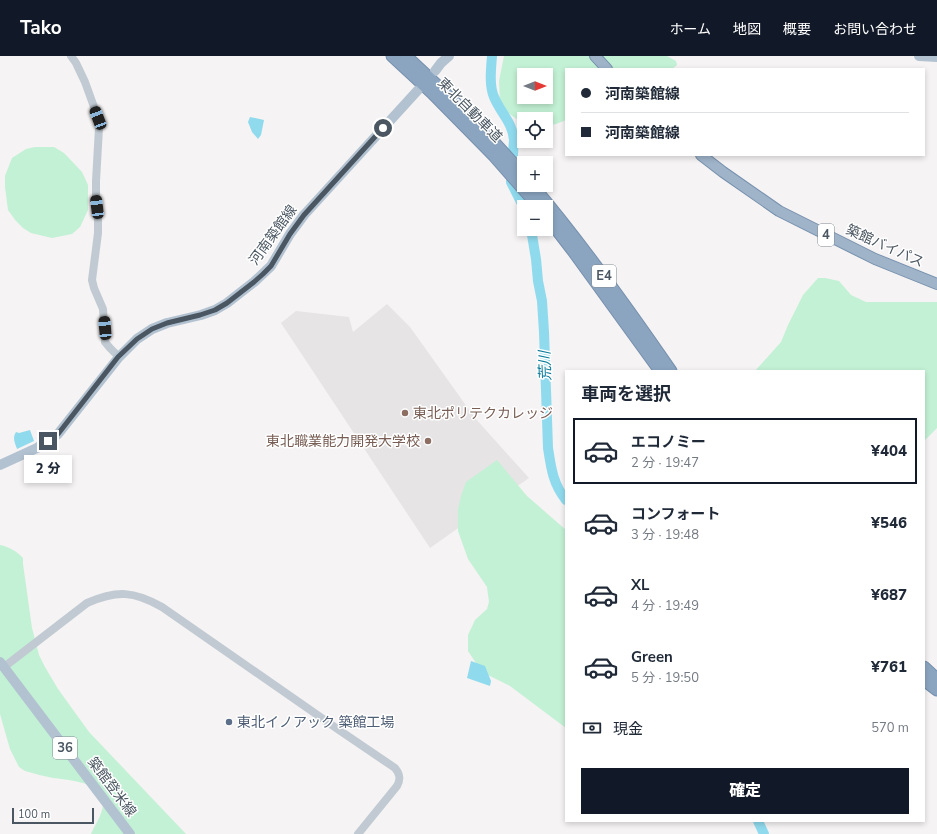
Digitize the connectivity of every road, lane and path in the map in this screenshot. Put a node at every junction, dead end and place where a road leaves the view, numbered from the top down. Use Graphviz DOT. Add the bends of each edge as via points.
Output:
graph roads {
  1 [pos="71,56"];
  2 [pos="392,56"];
  3 [pos="406,56"];
  4 [pos="449,56"];
  5 [pos="595,56"];
  6 [pos="919,56"];
  7 [pos="937,57"];
  8 [pos="606,68"];
  9 [pos="435,71"];
  10 [pos="418,90"];
  11 [pos="702,156"];
  12 [pos="517,168"];
  13 [pos="517,177"];
  14 [pos="532,192"];
  15 [pos="553,225"];
  16 [pos="937,284"];
  17 [pos="118,357"];
  18 [pos="659,370"];
  19 [pos="670,370"];
  20 [pos="0,465"];
  21 [pos="2,664"];
  22 [pos="925,669"];
  23 [pos="937,678"];
  24 [pos="925,681"];
  25 [pos="937,690"];
  26 [pos="130,834"];
  27 [pos="358,834"];
  1 -- 17 [label="street" via="85,82 98,118 98,233 92,280 103,309 105,342"];
  2 -- 13 [label="highway, 東北自動車道 / E4"];
  3 -- 12 [label="highway, 東北自動車道" via="496,143"];
  4 -- 9 [label="main road"];
  5 -- 8 [label="highway"];
  6 -- 7 [label="main road"];
  10 -- 17 [label="main road, 河南築館線" via="304,215 271,266 254,282 215,310 152,329"];
  11 -- 16 [label="highway, 築館バイパス / 4" via="779,211 875,259"];
  14 -- 19 [label="highway, 東北自動車道 / E4" via="580,245"];
  15 -- 18 [label="highway, E4"];
  17 -- 20 [label="main road, 河南築館線" via="58,434 37,448"];
  21 -- 26 [label="main road, 築館登米線 / 36"];
  21 -- 27 [label="street" via="87,603 100,597 116,594 148,600 162,607 399,772 400,781 397,786"];
  22 -- 23 [label="highway"];
  24 -- 25 [label="highway"];
}
